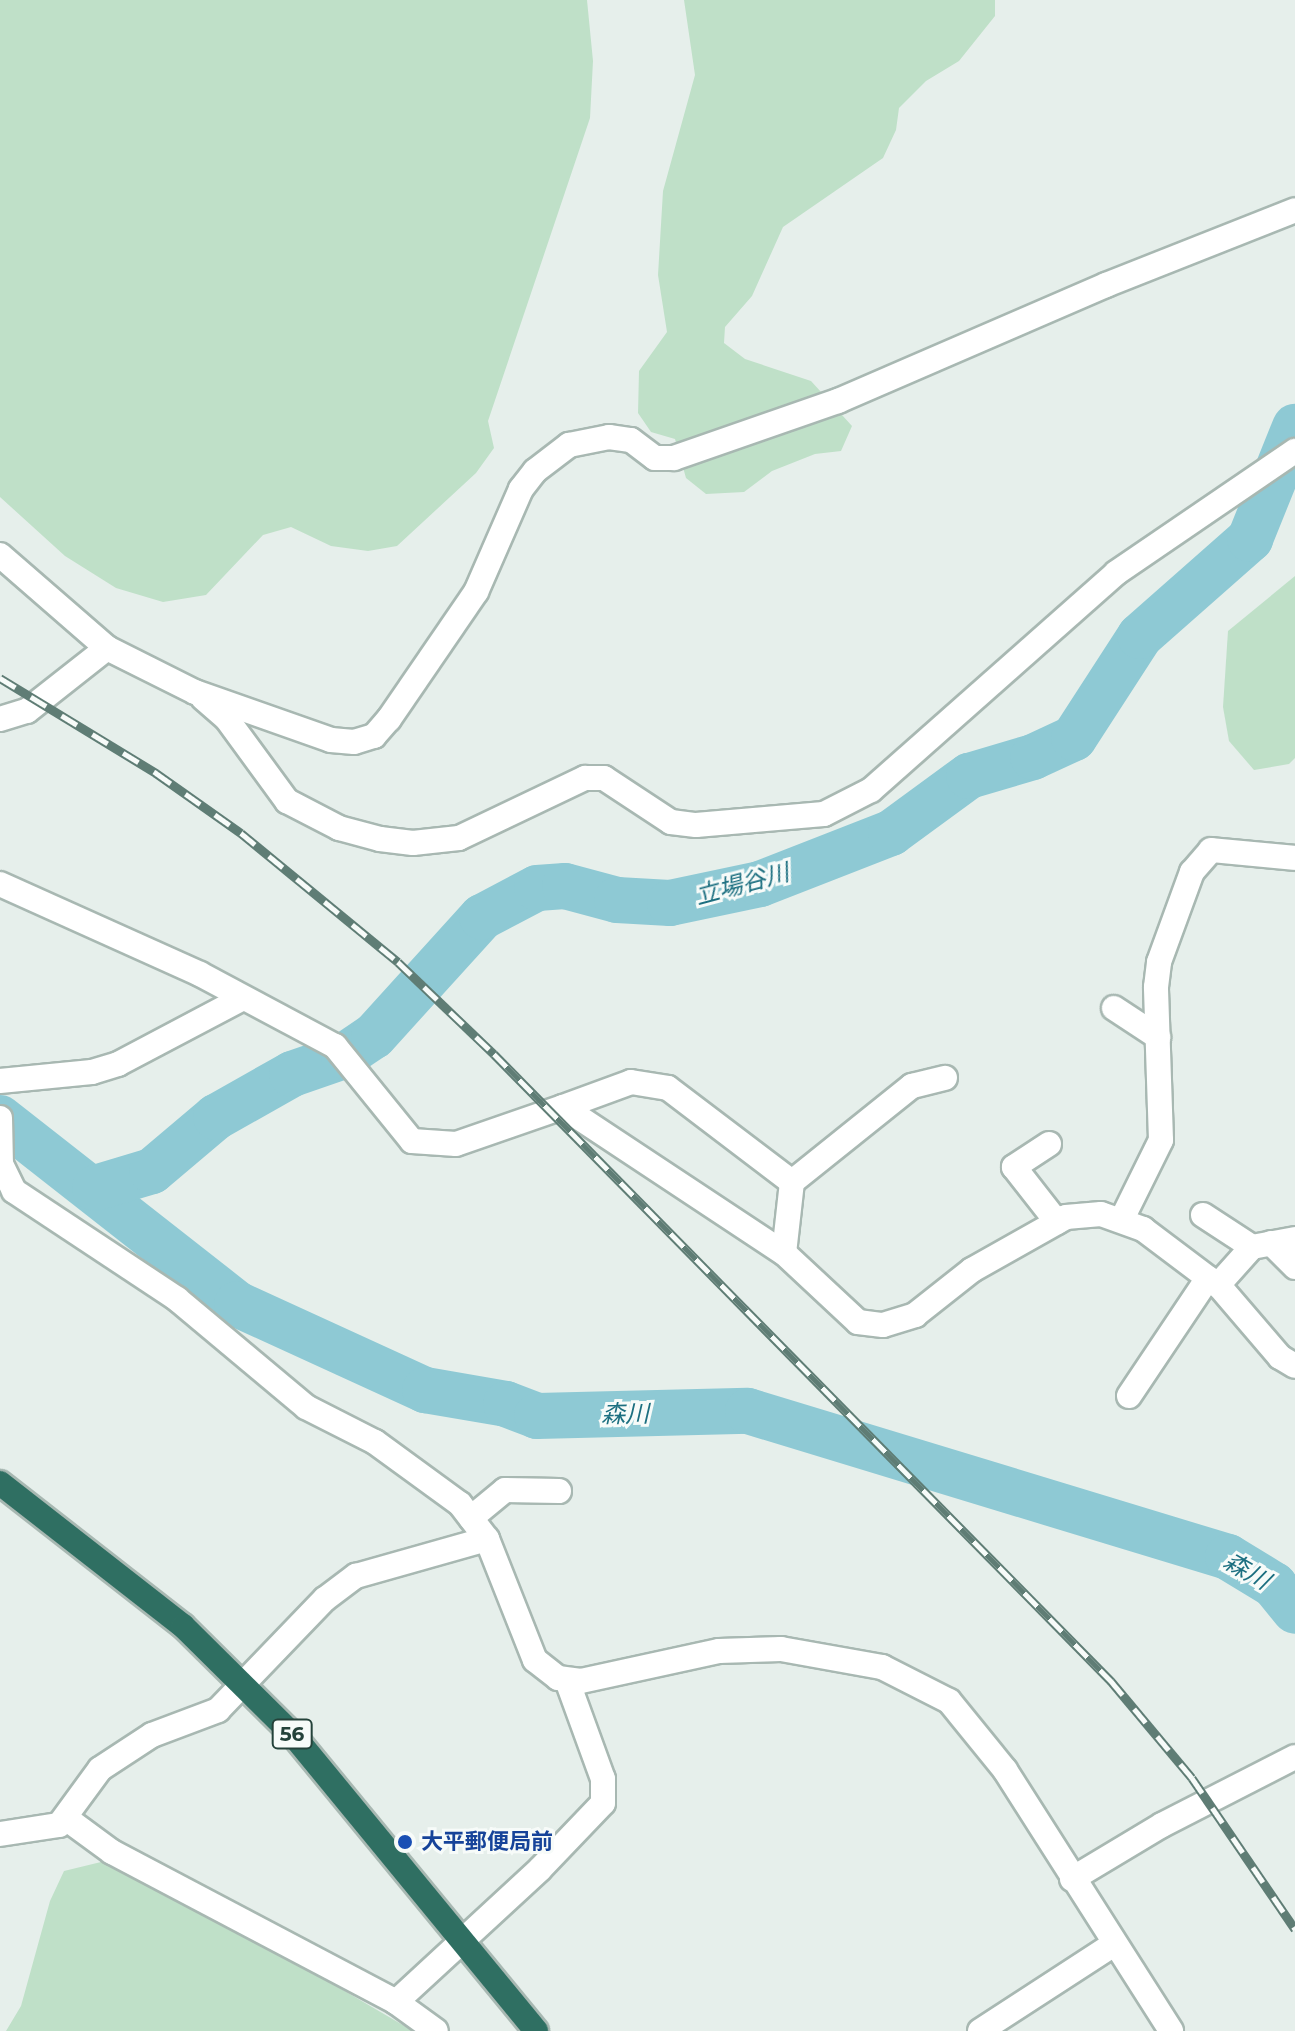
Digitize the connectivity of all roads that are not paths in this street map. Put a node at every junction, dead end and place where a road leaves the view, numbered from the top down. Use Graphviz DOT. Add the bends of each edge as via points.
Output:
graph roads {
  1 [pos="1295,210"];
  2 [pos="1295,451"];
  3 [pos="0,555"];
  4 [pos="107,648"];
  5 [pos="195,692"];
  6 [pos="0,719"];
  7 [pos="1295,858"];
  8 [pos="0,884"];
  9 [pos="243,998"];
  10 [pos="1114,1008"];
  11 [pos="1158,1037"];
  12 [pos="945,1078"];
  13 [pos="0,1086"];
  14 [pos="563,1107"];
  15 [pos="0,1118"];
  16 [pos="1049,1144"];
  17 [pos="792,1182"];
  18 [pos="4,1193"];
  19 [pos="1203,1215"];
  20 [pos="1122,1219"];
  21 [pos="1057,1222"];
  22 [pos="1273,1243"];
  23 [pos="784,1253"];
  24 [pos="1295,1267"];
  25 [pos="1213,1281"];
  26 [pos="1295,1366"];
  27 [pos="1129,1396"];
  28 [pos="0,1483"];
  29 [pos="559,1491"];
  30 [pos="471,1518"];
  31 [pos="487,1539"];
  32 [pos="567,1680"];
  33 [pos="244,1685"];
  34 [pos="1295,1757"];
  35 [pos="67,1819"];
  36 [pos="0,1834"];
  37 [pos="1072,1879"];
  38 [pos="462,1937"];
  39 [pos="1114,1944"];
  40 [pos="396,2002"];
  41 [pos="436,2031"];
  42 [pos="536,2031"];
  43 [pos="980,2031"];
  44 [pos="1171,2031"];
  1 -- 5 [label="street" via="838,401 674,458 655,458 631,440 609,437 569,445 521,489 476,592 374,736 331,740"];
  2 -- 5 [label="street" via="1116,573 871,790 824,814 696,825 671,822 604,778 585,778 459,838 413,843 380,839 339,828 287,801 227,719"];
  3 -- 4 [label="street"];
  4 -- 5 [label="street"];
  4 -- 6 [label="street" via="27,711"];
  7 -- 11 [label="street" via="1223,849 1200,856 1159,962"];
  8 -- 9 [label="street"];
  9 -- 13 [label="street" via="105,1068"];
  9 -- 14 [label="street" via="335,1046 412,1141 456,1144"];
  10 -- 11 [label="street"];
  11 -- 20 [label="street" via="1161,1140"];
  12 -- 17 [label="street" via="912,1086"];
  14 -- 17 [label="street" via="631,1082 649,1081 668,1088"];
  14 -- 23 [label="street"];
  15 -- 18 [label="street"];
  16 -- 21 [label="street" via="1014,1167"];
  17 -- 23 [label="street"];
  18 -- 30 [label="street" via="177,1299 306,1407 375,1442 438,1484"];
  19 -- 22 [label="street"];
  20 -- 21 [label="street" via="1080,1214"];
  20 -- 25 [label="street"];
  21 -- 23 [label="street" via="972,1270 915,1315 883,1325 858,1322"];
  22 -- 24 [label="street"];
  22 -- 25 [label="street"];
  25 -- 26 [label="street" via="1280,1357"];
  25 -- 27 [label="street"];
  28 -- 33 [label="highway, 56" via="139,1589"];
  29 -- 30 [label="street" via="505,1490"];
  30 -- 31 [label="street"];
  31 -- 32 [label="street" via="535,1660"];
  31 -- 33 [label="street" via="356,1576 325,1599"];
  32 -- 37 [label="street" via="748,1649 781,1649 882,1667 949,1701 1005,1770"];
  32 -- 38 [label="street" via="603,1779 603,1803 540,1869"];
  33 -- 35 [label="street" via="218,1710 152,1735 100,1769"];
  33 -- 38 [label="highway, 56" via="293,1735"];
  34 -- 37 [label="street" via="1162,1825"];
  35 -- 36 [label="street" via="59,1825"];
  35 -- 40 [label="street" via="112,1852"];
  37 -- 39 [label="street"];
  38 -- 40 [label="street"];
  38 -- 42 [label="highway, 56"];
  39 -- 43 [label="street"];
  39 -- 44 [label="street"];
  40 -- 41 [label="street"];
}
